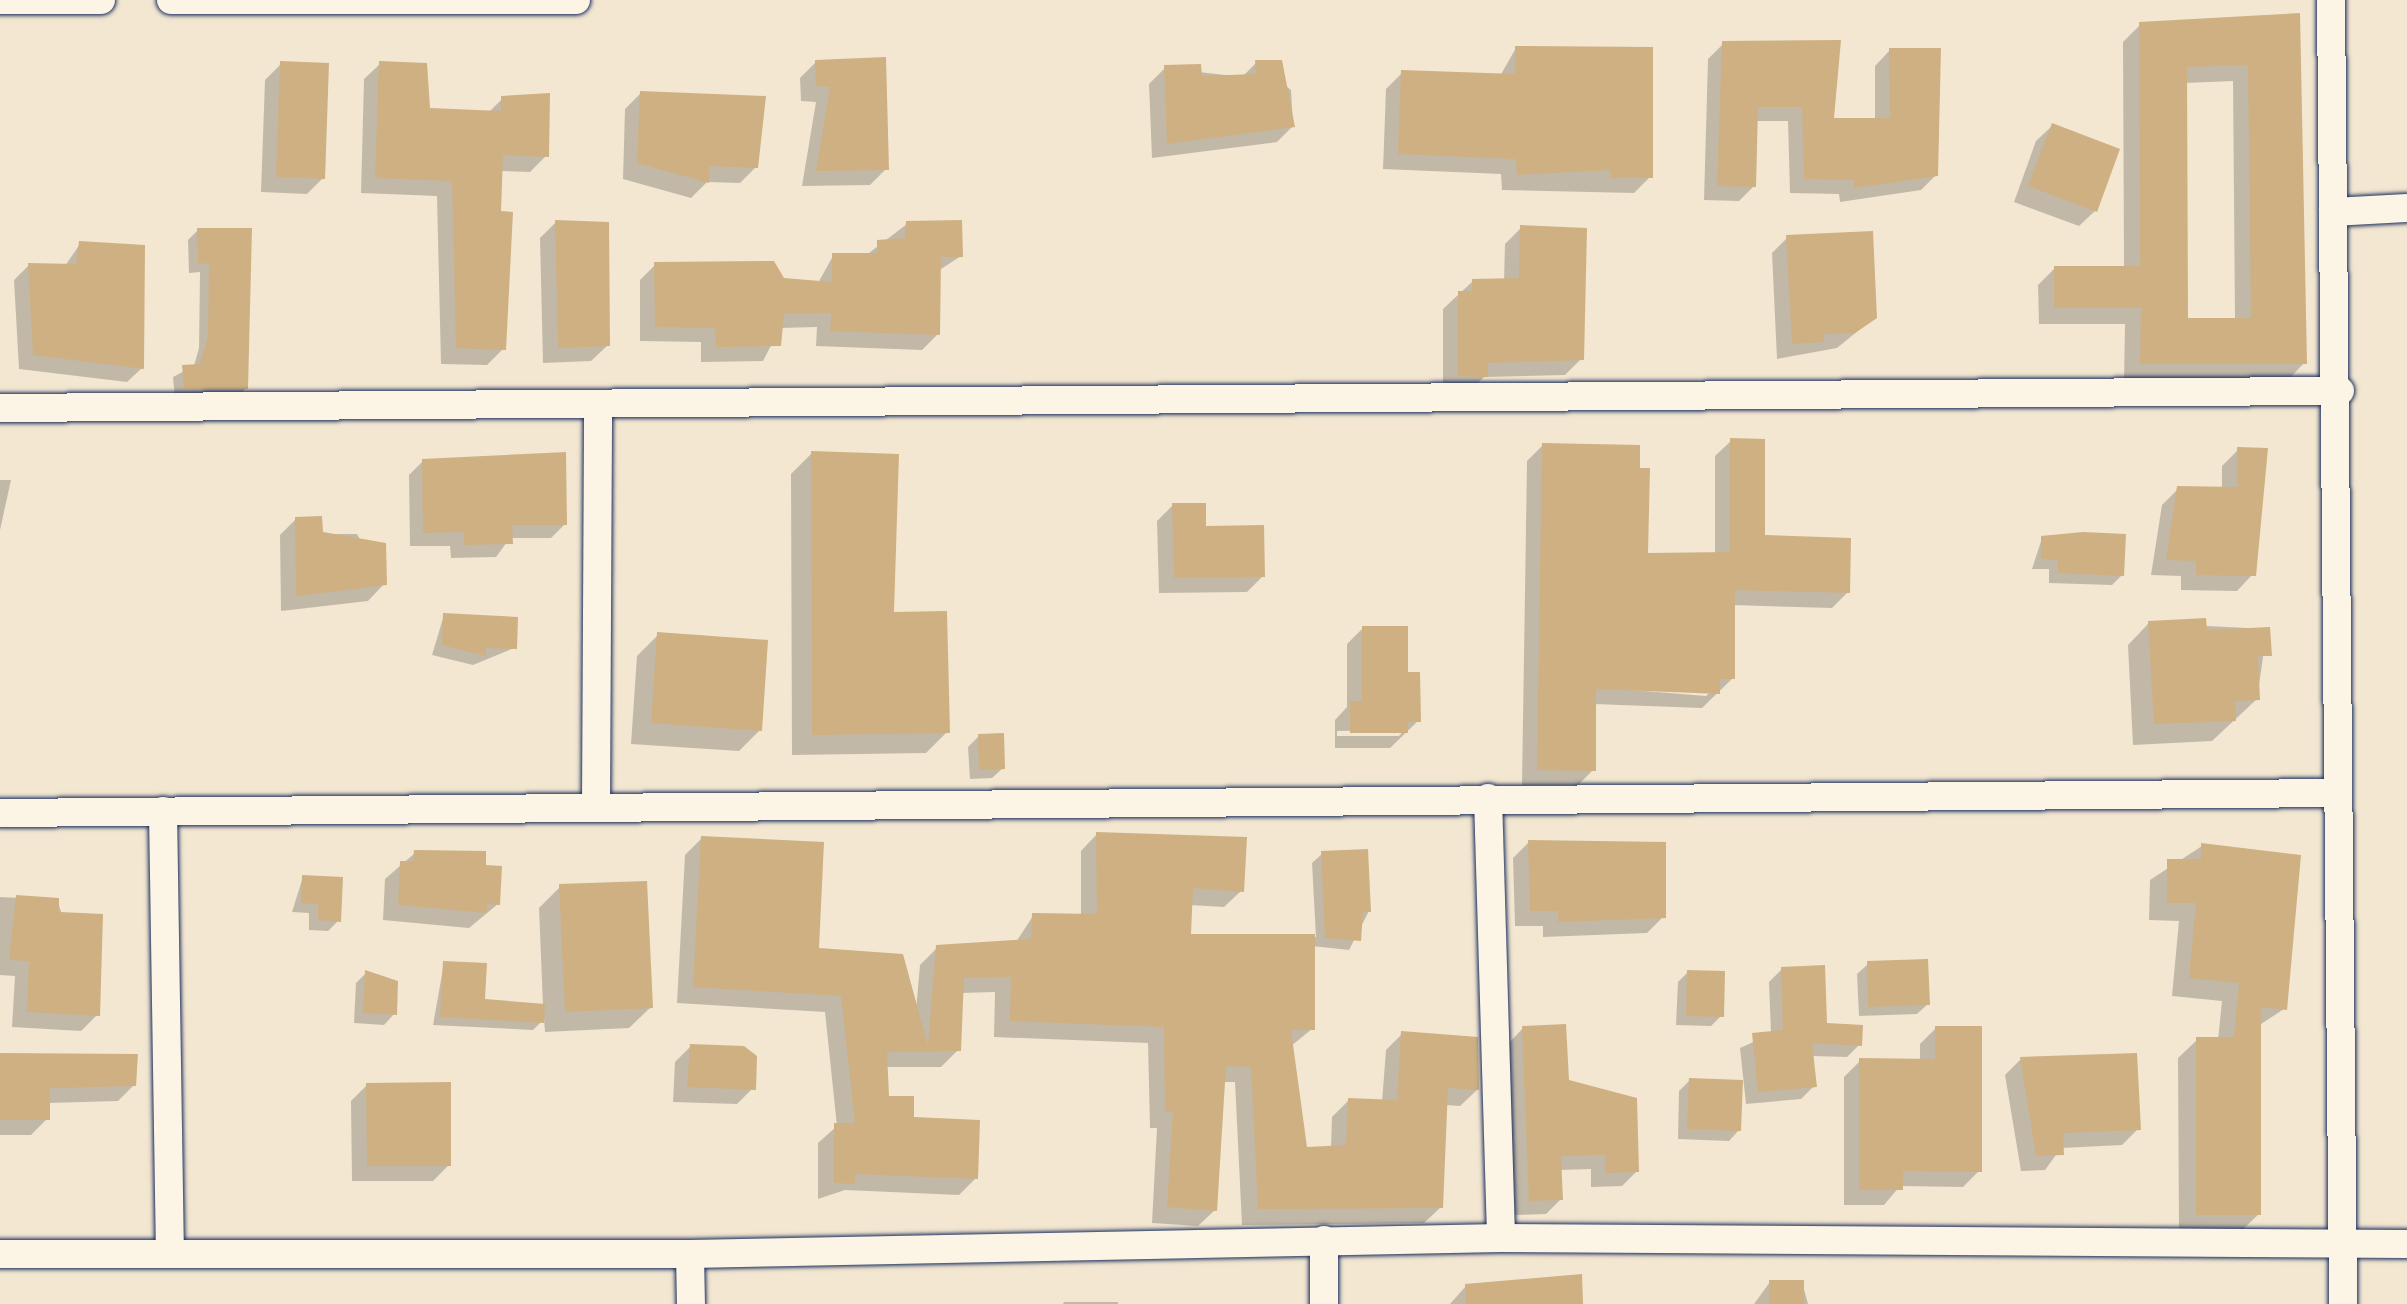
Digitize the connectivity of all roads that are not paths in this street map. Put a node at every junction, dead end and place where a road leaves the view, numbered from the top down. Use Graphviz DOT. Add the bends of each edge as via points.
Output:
graph roads {
  1 [pos="0,0"];
  2 [pos="101,0"];
  3 [pos="172,0"];
  4 [pos="576,0"];
  5 [pos="2331,0"];
  6 [pos="2407,208"];
  7 [pos="2333,212"];
  8 [pos="2340,390"];
  9 [pos="0,408"];
  10 [pos="598,408"];
  11 [pos="2333,793"];
  12 [pos="1488,798"];
  13 [pos="596,806"];
  14 [pos="163,812"];
  15 [pos="0,814"];
  16 [pos="1501,1238"];
  17 [pos="1324,1240"];
  18 [pos="2342,1244"];
  19 [pos="2407,1244"];
  20 [pos="170,1251"];
  21 [pos="0,1254"];
  22 [pos="690,1254"];
  23 [pos="691,1304"];
  24 [pos="1324,1304"];
  25 [pos="2343,1304"];
  1 -- 2 [label="street"];
  3 -- 4 [label="street"];
  5 -- 7 [label="street"];
  6 -- 7 [label="street"];
  7 -- 8 [label="street"];
  8 -- 10 [label="street"];
  8 -- 11 [label="street"];
  9 -- 10 [label="street"];
  10 -- 13 [label="street"];
  11 -- 12 [label="street"];
  11 -- 18 [label="street"];
  12 -- 13 [label="street"];
  12 -- 16 [label="street"];
  13 -- 14 [label="street"];
  14 -- 15 [label="street"];
  14 -- 20 [label="street"];
  16 -- 17 [label="street"];
  16 -- 18 [label="street"];
  17 -- 22 [label="street"];
  17 -- 24 [label="street"];
  18 -- 19 [label="street"];
  18 -- 25 [label="street"];
  20 -- 21 [label="street"];
  20 -- 22 [label="street"];
  22 -- 23 [label="street"];
}
